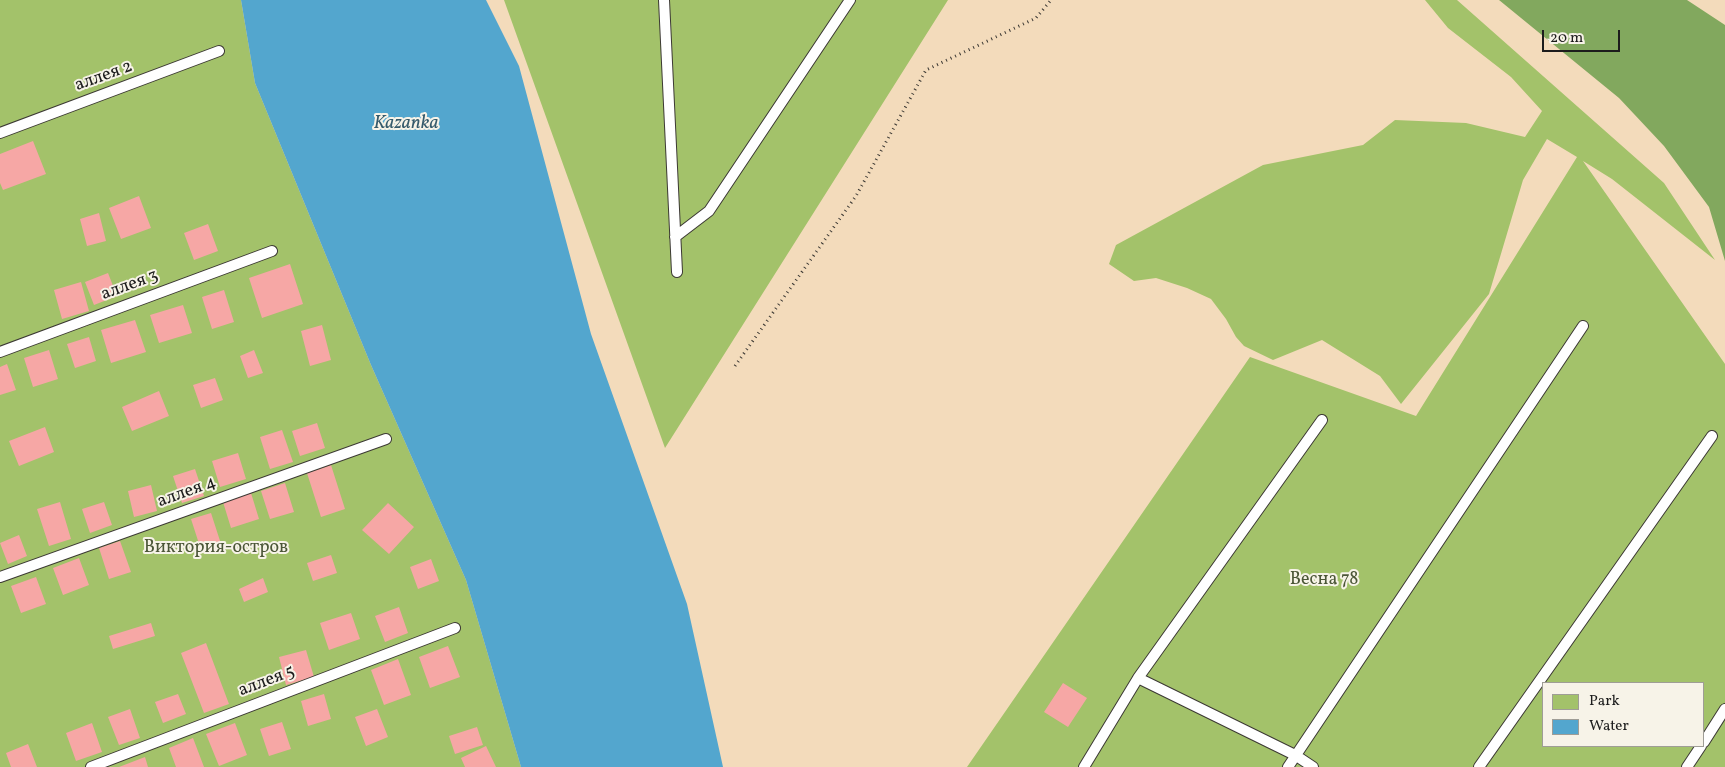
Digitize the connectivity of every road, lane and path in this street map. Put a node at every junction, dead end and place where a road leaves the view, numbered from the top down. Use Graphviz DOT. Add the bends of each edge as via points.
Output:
graph roads {
  1 [pos="664,0"];
  2 [pos="850,0"];
  3 [pos="1051,0"];
  4 [pos="219,52"];
  5 [pos="0,133"];
  6 [pos="676,237"];
  7 [pos="272,251"];
  8 [pos="677,272"];
  9 [pos="1583,326"];
  10 [pos="0,352"];
  11 [pos="736,366"];
  12 [pos="1322,420"];
  13 [pos="1712,436"];
  14 [pos="386,439"];
  15 [pos="0,577"];
  16 [pos="455,628"];
  17 [pos="1138,678"];
  18 [pos="1725,709"];
  19 [pos="1705,740"];
  20 [pos="1700,747"];
  21 [pos="1295,755"];
  22 [pos="91,767"];
  23 [pos="1084,767"];
  24 [pos="1288,767"];
  25 [pos="1313,767"];
  26 [pos="1479,767"];
  27 [pos="1687,767"];
  1 -- 6 [label="lane"];
  2 -- 6 [label="lane" via="709,211"];
  3 -- 11 [label="path" via="1036,18 926,70 856,196"];
  4 -- 5 [label="lane, аллея 2"];
  6 -- 8 [label="lane"];
  7 -- 10 [label="lane, аллея 3"];
  9 -- 21 [label="lane"];
  12 -- 17 [label="lane"];
  13 -- 26 [label="lane"];
  14 -- 15 [label="lane, аллея 4"];
  16 -- 22 [label="lane, аллея 5"];
  17 -- 21 [label="lane"];
  17 -- 23 [label="lane"];
  18 -- 19 [label="lane"];
  20 -- 27 [label="lane"];
  21 -- 24 [label="lane"];
  21 -- 25 [label="lane"];
}
